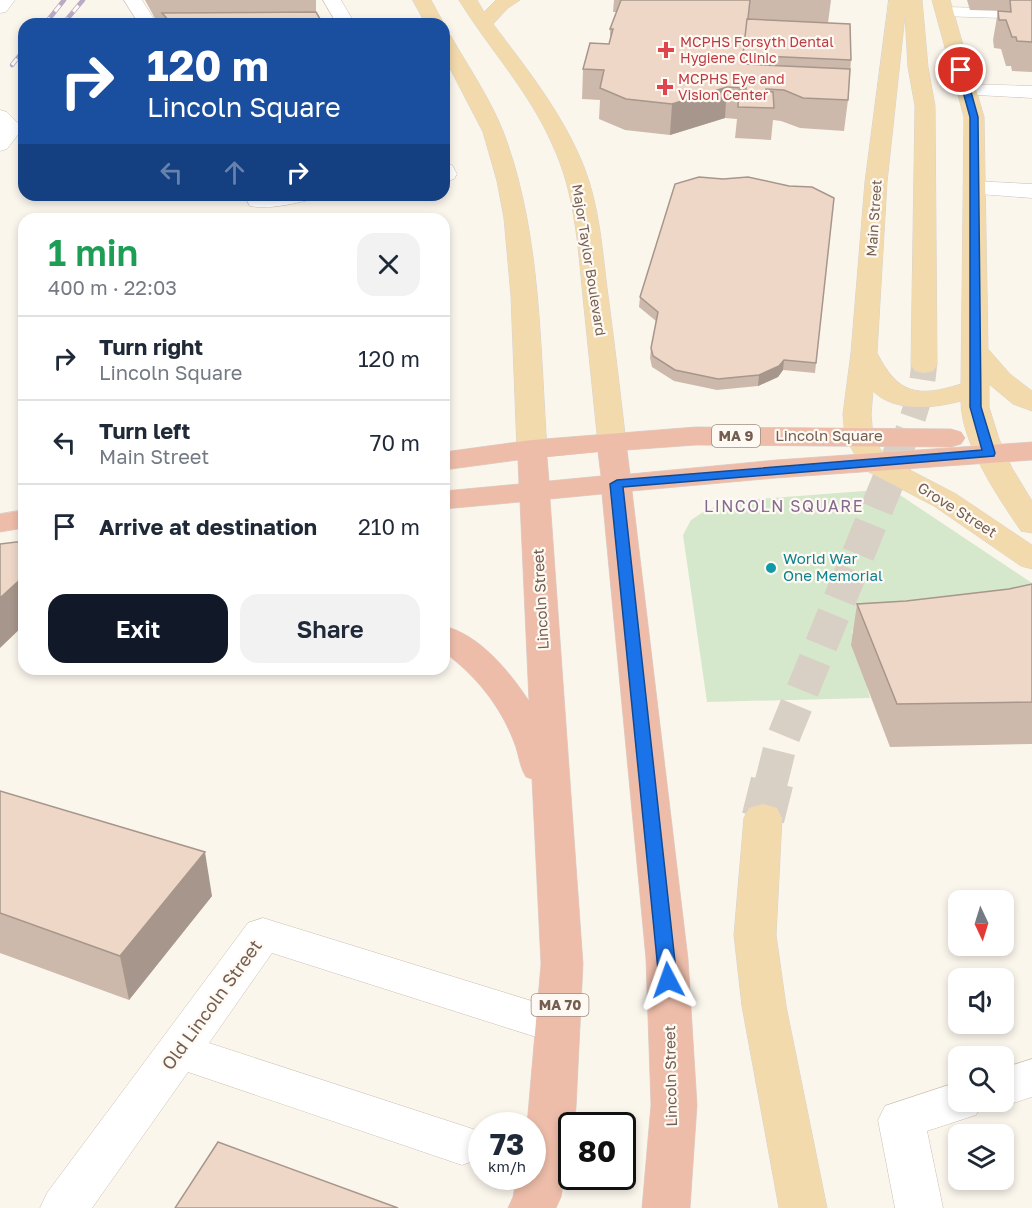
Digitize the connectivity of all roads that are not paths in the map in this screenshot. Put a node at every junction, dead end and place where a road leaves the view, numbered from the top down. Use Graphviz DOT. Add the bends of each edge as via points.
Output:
graph roads {
  1 [pos="6,0"];
  2 [pos="134,0"];
  3 [pos="332,0"];
  4 [pos="422,0"];
  5 [pos="468,0"];
  6 [pos="512,0"];
  7 [pos="898,0"];
  8 [pos="913,0"];
  9 [pos="943,6"];
  10 [pos="0,8"];
  11 [pos="1032,14"];
  12 [pos="144,18"];
  13 [pos="342,18"];
  14 [pos="432,18"];
  15 [pos="483,24"];
  16 [pos="450,51"];
  17 [pos="966,90"];
  18 [pos="1032,92"];
  19 [pos="0,116"];
  20 [pos="0,145"];
  21 [pos="974,188"];
  22 [pos="1032,191"];
  23 [pos="975,350"];
  24 [pos="864,353"];
  25 [pos="924,365"];
  26 [pos="975,389"];
  27 [pos="1032,403"];
  28 [pos="860,437"];
  29 [pos="1032,440"];
  30 [pos="612,443"];
  31 [pos="986,446"];
  32 [pos="532,449"];
  33 [pos="1032,451"];
  34 [pos="450,460"];
  35 [pos="873,463"];
  36 [pos="617,484"];
  37 [pos="534,491"];
  38 [pos="450,499"];
  39 [pos="18,520"];
  40 [pos="0,523"];
  41 [pos="1032,524"];
  42 [pos="1032,559"];
  43 [pos="450,641"];
  44 [pos="553,813"];
  45 [pos="763,818"];
  46 [pos="558,1026"];
  47 [pos="178,1051"];
  48 [pos="1032,1078"];
  49 [pos="1014,1084"];
  50 [pos="674,1105"];
  51 [pos="948,1105"];
  52 [pos="462,1145"];
  53 [pos="534,1204"];
  54 [pos="64,1208"];
  55 [pos="666,1208"];
  56 [pos="682,1208"];
  57 [pos="803,1208"];
  58 [pos="920,1208"];
  1 -- 10 [label="street"];
  2 -- 12 [label="street"];
  3 -- 13 [label="street"];
  4 -- 14 [label="main road"];
  5 -- 15 [label="main road, Major Taylor Boulevard"];
  6 -- 15 [label="main road" via="502,4"];
  7 -- 24 [label="main road, Main Street" via="876,182"];
  8 -- 25 [label="main road" via="925,106"];
  9 -- 11 [label="street"];
  9 -- 17 [label="main road"];
  15 -- 30 [label="main road, Major Taylor Boulevard" via="526,80 574,169 592,263"];
  16 -- 32 [label="main road" via="489,123 507,177 522,286"];
  17 -- 18 [label="street"];
  17 -- 21 [label="main road" via="974,117"];
  19 -- 20 [label="street" via="13,128"];
  21 -- 22 [label="street"];
  21 -- 23 [label="main road"];
  23 -- 26 [label="main road"];
  23 -- 27 [label="main road" via="994,375"];
  24 -- 26 [label="main road" via="890,391 934,399"];
  24 -- 28 [label="main road, Main Street" via="856,414"];
  26 -- 31 [label="main road" via="975,407"];
  28 -- 30 [label="highway, Lincoln Square / MA 9" via="696,436"];
  28 -- 31 [label="highway, Lincoln Square / MA 9"];
  28 -- 35 [label="main road"];
  29 -- 31 [label="highway, MA 9"];
  30 -- 32 [label="highway, Lincoln Square / MA 9"];
  30 -- 36 [label="highway, Lincoln Street"];
  31 -- 33 [label="highway, MA 9"];
  31 -- 35 [label="highway, Lincoln Square / MA 9"];
  31 -- 41 [label="main road"];
  32 -- 34 [label="highway, MA 9"];
  32 -- 37 [label="highway, MA 70"];
  35 -- 36 [label="highway, Lincoln Square / MA 9"];
  35 -- 42 [label="main road, Grove Street" via="945,500"];
  36 -- 37 [label="highway, Lincoln Square / MA 9"];
  36 -- 50 [label="highway, Lincoln Street" via="667,959"];
  37 -- 38 [label="highway, MA 9"];
  37 -- 44 [label="highway, Lincoln Street / MA 70"];
  39 -- 40 [label="highway"];
  43 -- 44 [label="highway" via="507,692 532,741"];
  44 -- 46 [label="highway, Lincoln Street / MA 70" via="562,964"];
  45 -- 57 [label="main road" via="755,935 764,1006"];
  46 -- 47 [label="street, Old Lincoln Street" via="263,934"];
  46 -- 53 [label="highway, Lincoln Street / MA 70" via="554,1108"];
  47 -- 52 [label="street"];
  47 -- 54 [label="street, Old Lincoln Street"];
  48 -- 49 [label="street"];
  50 -- 55 [label="highway, Lincoln Street"];
  50 -- 56 [label="main road"];
  51 -- 58 [label="street" via="901,1120"];
}
